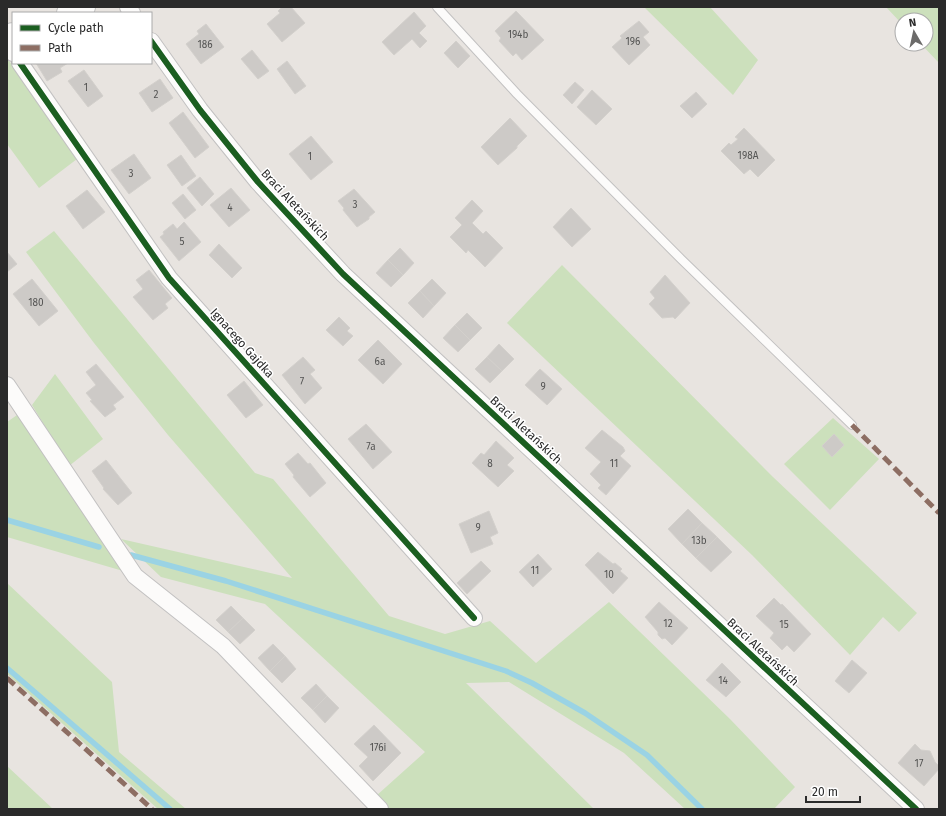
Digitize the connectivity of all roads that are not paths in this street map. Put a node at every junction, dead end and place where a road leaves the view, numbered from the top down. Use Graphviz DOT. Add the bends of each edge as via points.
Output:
graph roads {
  1 [pos="84,7"];
  2 [pos="437,7"];
  3 [pos="71,12"];
  4 [pos="152,41"];
  5 [pos="21,64"];
  6 [pos="7,385"];
  7 [pos="852,425"];
  8 [pos="474,618"];
  9 [pos="380,809"];
  10 [pos="916,809"];
  1 -- 3 [label="street"];
  2 -- 7 [label="lane" via="522,100"];
  4 -- 10 [label="street, Braci Aletańskich" via="200,110 253,176 343,274"];
  5 -- 8 [label="street, Ignacego Gajdka" via="169,278"];
  6 -- 9 [label="street" via="135,576 223,646"];
}
